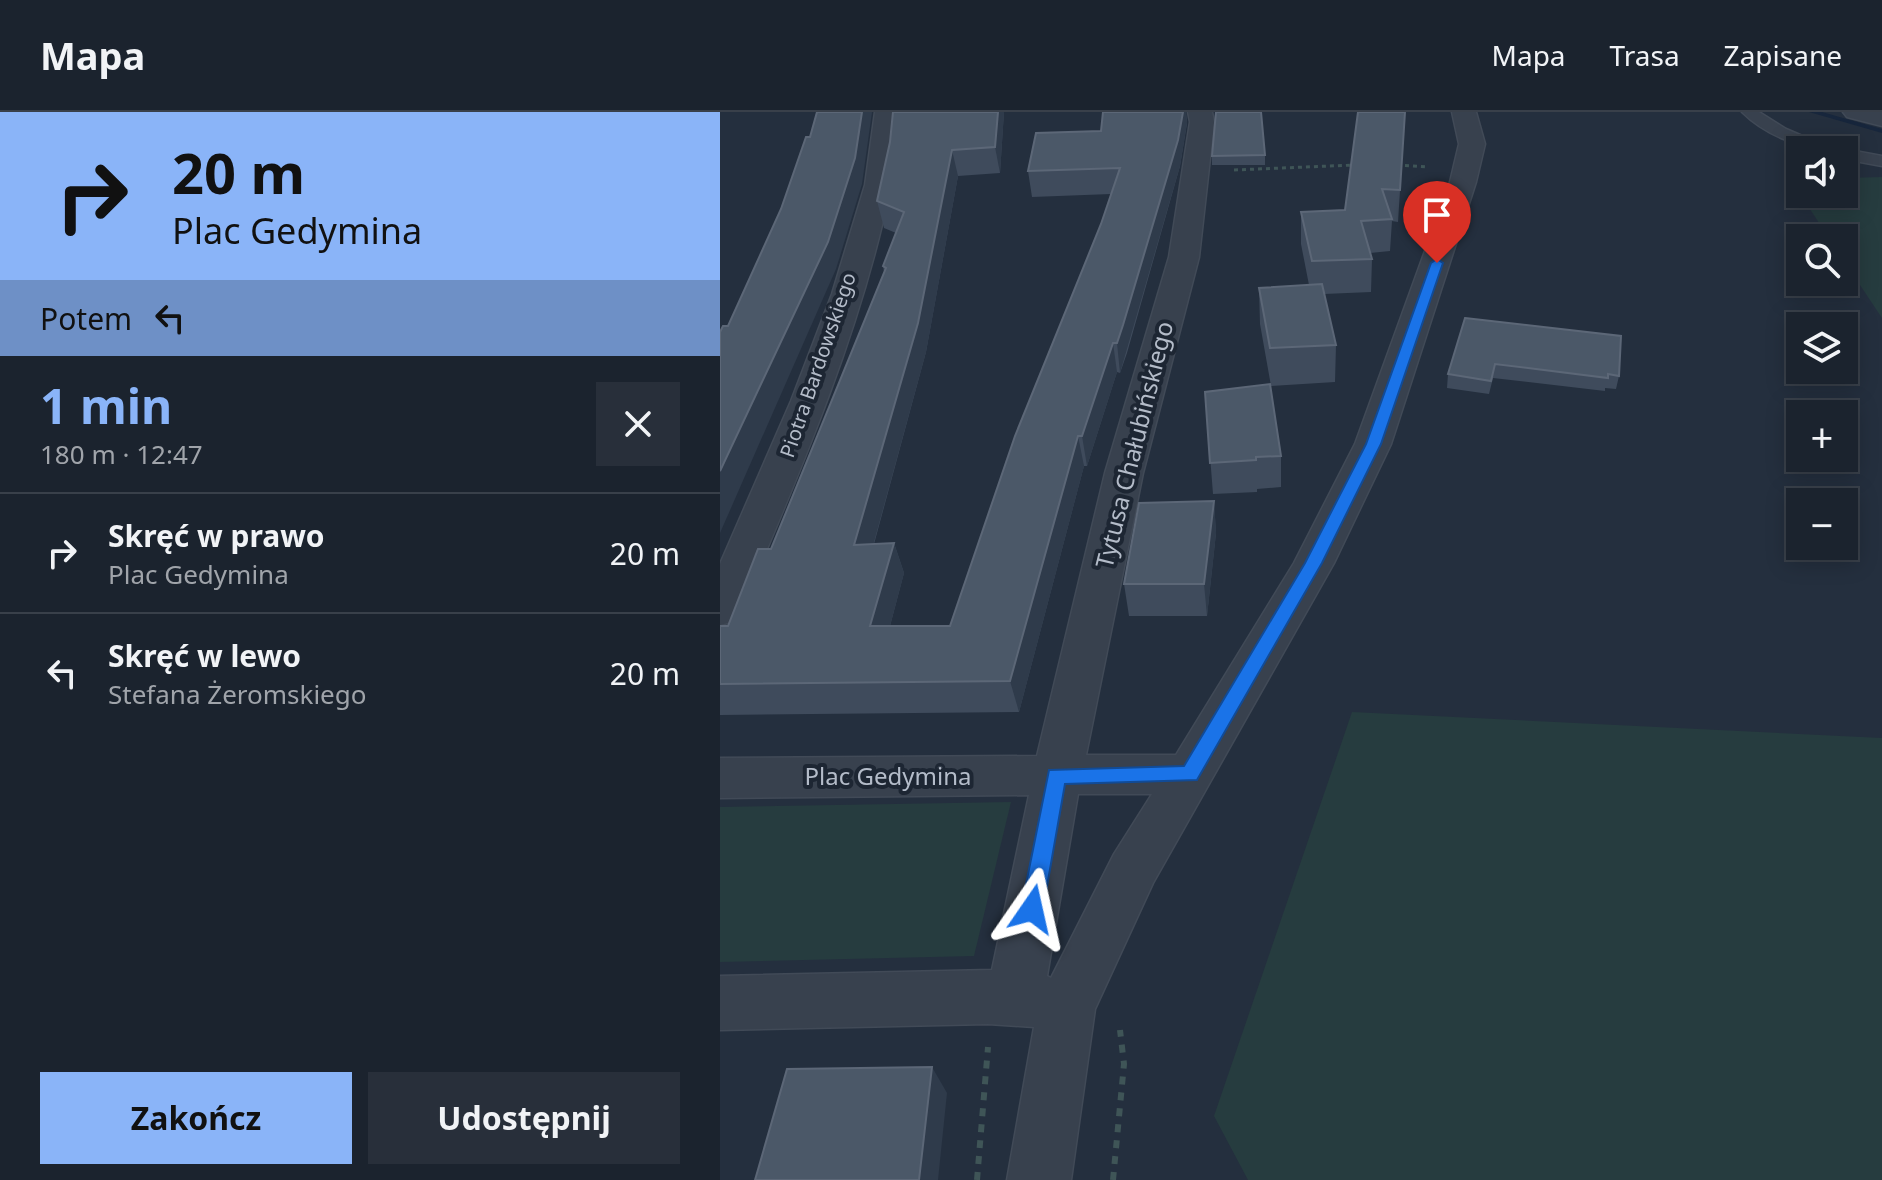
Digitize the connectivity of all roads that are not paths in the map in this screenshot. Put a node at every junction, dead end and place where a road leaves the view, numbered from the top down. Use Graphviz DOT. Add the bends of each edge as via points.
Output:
graph roads {
  1 [pos="887,112"];
  2 [pos="1200,112"];
  3 [pos="1464,112"];
  4 [pos="1749,112"];
  5 [pos="1855,112"];
  6 [pos="1882,119"];
  7 [pos="1791,136"];
  8 [pos="1858,157"];
  9 [pos="1882,161"];
  10 [pos="720,610"];
  11 [pos="1190,774"];
  12 [pos="1057,776"];
  13 [pos="720,778"];
  14 [pos="1023,1000"];
  15 [pos="720,1003"];
  16 [pos="1039,1180"];
  1 -- 10 [label="street, Piotra Bardowskiego" via="878,185 837,322 776,483"];
  2 -- 12 [label="street, Tytusa Chałubińskiego" via="1184,257 1124,473"];
  3 -- 11 [label="street" via="1472,144 1463,182 1373,444 1314,563"];
  4 -- 7 [label="lane"];
  5 -- 6 [label="street"];
  8 -- 9 [label="lane"];
  11 -- 12 [label="street, Plac Gedymina"];
  11 -- 14 [label="street" via="1133,870"];
  12 -- 13 [label="street, Plac Gedymina"];
  12 -- 14 [label="street"];
  14 -- 15 [label="street"];
  14 -- 16 [label="street"];
}
